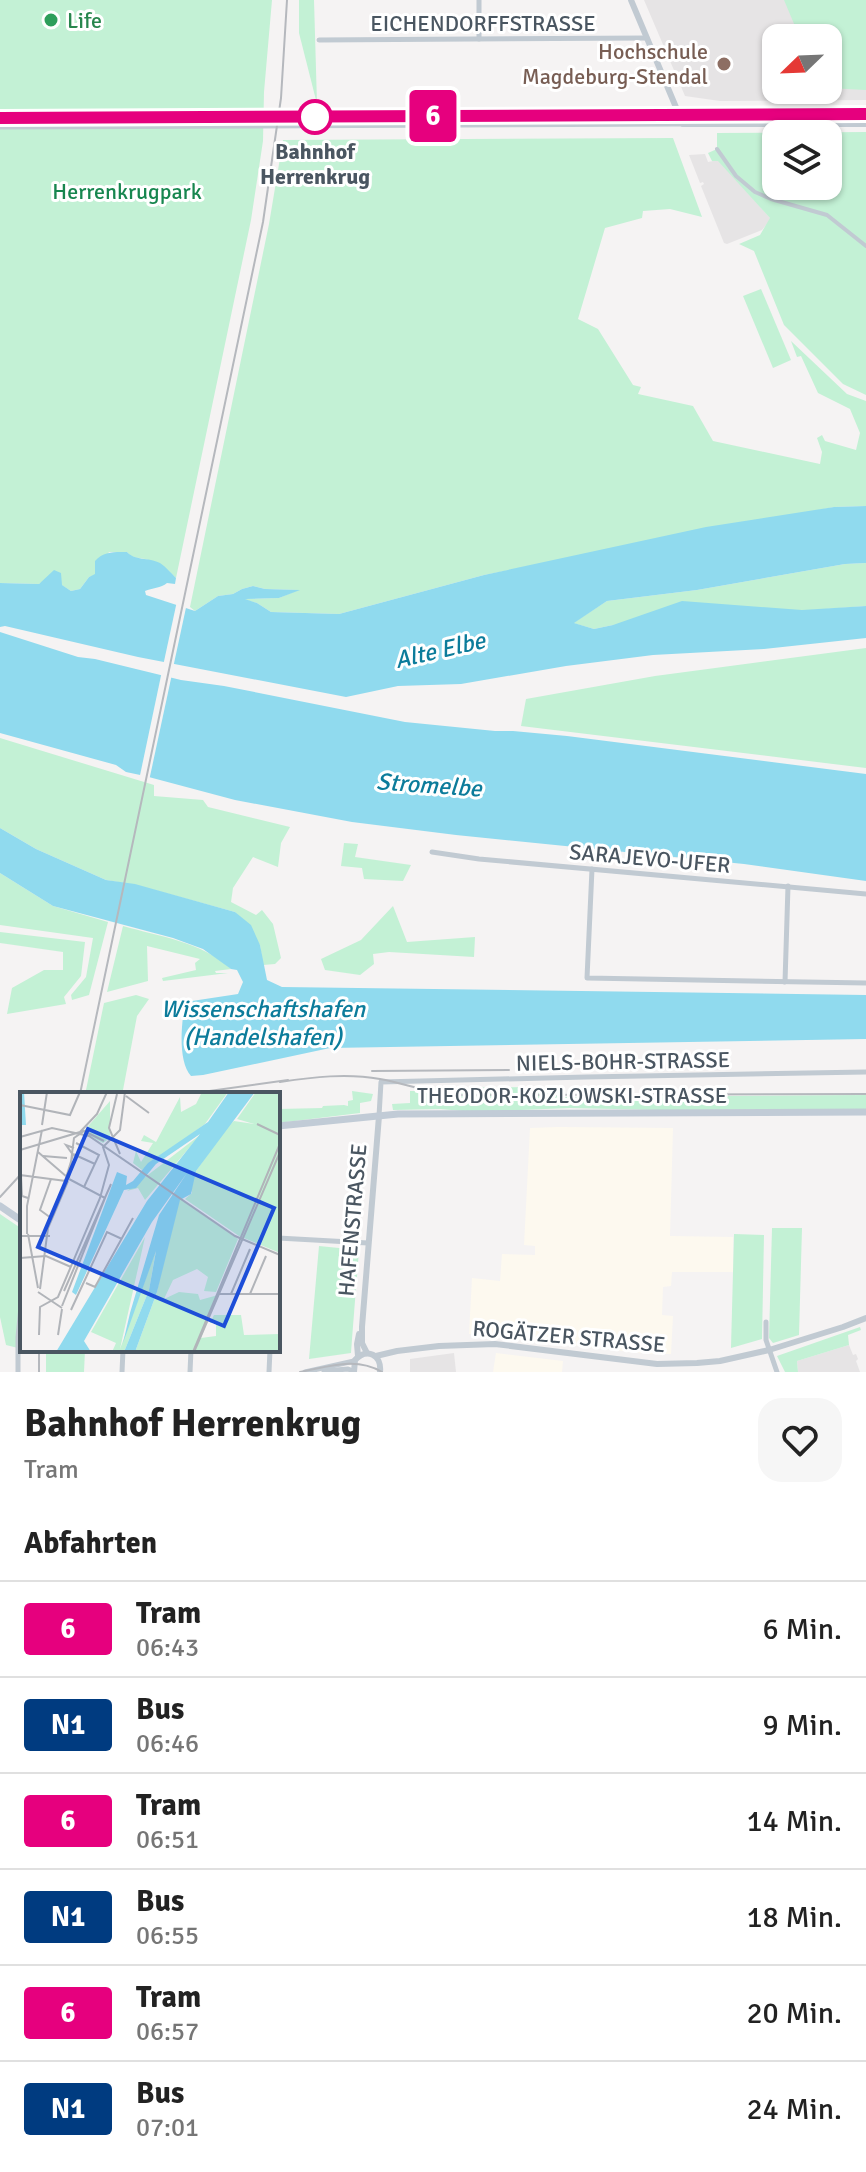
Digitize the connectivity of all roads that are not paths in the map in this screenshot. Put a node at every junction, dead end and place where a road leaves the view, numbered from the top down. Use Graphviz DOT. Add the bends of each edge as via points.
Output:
graph roads {
  1 [pos="479,0"];
  2 [pos="631,0"];
  3 [pos="647,38"];
  4 [pos="479,39"];
  5 [pos="319,40"];
  6 [pos="866,110"];
  7 [pos="679,112"];
  8 [pos="683,124"];
  9 [pos="866,124"];
  10 [pos="0,127"];
  11 [pos="717,149"];
  12 [pos="866,246"];
  13 [pos="432,852"];
  14 [pos="592,869"];
  15 [pos="788,886"];
  16 [pos="866,894"];
  17 [pos="785,982"];
  18 [pos="866,983"];
  19 [pos="866,1072"];
  20 [pos="866,1112"];
  21 [pos="379,1116"];
  22 [pos="280,1126"];
  23 [pos="0,1206"];
  24 [pos="20,1220"];
  25 [pos="280,1238"];
  26 [pos="368,1243"];
  27 [pos="20,1316"];
  28 [pos="866,1318"];
  29 [pos="766,1322"];
  30 [pos="362,1327"];
  31 [pos="407,1350"];
  32 [pos="769,1350"];
  33 [pos="123,1352"];
  34 [pos="191,1352"];
  35 [pos="270,1352"];
  36 [pos="367,1353"];
  37 [pos="376,1356"];
  38 [pos="356,1358"];
  39 [pos="651,1364"];
  40 [pos="382,1369"];
  41 [pos="308,1371"];
  42 [pos="18,1372"];
  43 [pos="122,1372"];
  44 [pos="190,1372"];
  45 [pos="269,1372"];
  46 [pos="353,1372"];
  47 [pos="651,1372"];
  48 [pos="777,1372"];
  1 -- 4 [label="street"];
  2 -- 3 [label="street"];
  3 -- 4 [label="street, EICHENDORFFSTRASSE"];
  3 -- 7 [label="street"];
  4 -- 5 [label="street, EICHENDORFFSTRASSE"];
  6 -- 7 [label="street"];
  7 -- 8 [label="street"];
  8 -- 9 [label="street"];
  8 -- 10 [label="street"];
  11 -- 12 [label="street" via="755,192 827,215"];
  13 -- 14 [label="street, SARAJEVO-UFER"];
  14 -- 15 [label="street, SARAJEVO-UFER"];
  14 -- 17 [label="street" via="587,978"];
  15 -- 16 [label="street, SARAJEVO-UFER"];
  15 -- 17 [label="street"];
  17 -- 18 [label="street"];
  19 -- 21 [label="street, NIELS-BOHR-STRASSE" via="381,1082"];
  20 -- 21 [label="main road, THEODOR-KOZLOWSKI-STRASSE"];
  21 -- 22 [label="main road, THEODOR-KOZLOWSKI-STRASSE"];
  21 -- 26 [label="street, HAFENSTRASSE"];
  23 -- 24 [label="main road"];
  25 -- 26 [label="street"];
  26 -- 30 [label="street, HAFENSTRASSE"];
  27 -- 42 [label="street"];
  28 -- 32 [label="street, ROGÄTZER STRASSE"];
  29 -- 32 [label="street"];
  30 -- 36 [label="street, HAFENSTRASSE"];
  30 -- 38 [label="street, HAFENSTRASSE"];
  31 -- 37 [label="street, ROGÄTZER STRASSE"];
  31 -- 39 [label="street, ROGÄTZER STRASSE" via="495,1344"];
  31 -- 40 [label="street, ROGÄTZER STRASSE" via="392,1356"];
  32 -- 39 [label="street, ROGÄTZER STRASSE" via="720,1361"];
  32 -- 48 [label="street"];
  33 -- 43 [label="street"];
  34 -- 44 [label="street"];
  35 -- 45 [label="street"];
  36 -- 37 [label="street"];
  36 -- 38 [label="street"];
  37 -- 40 [label="street"];
  38 -- 41 [label="street"];
  38 -- 46 [label="street, HAFENSTRASSE"];
  39 -- 47 [label="street"];
  41 -- 46 [label="street"];
}
